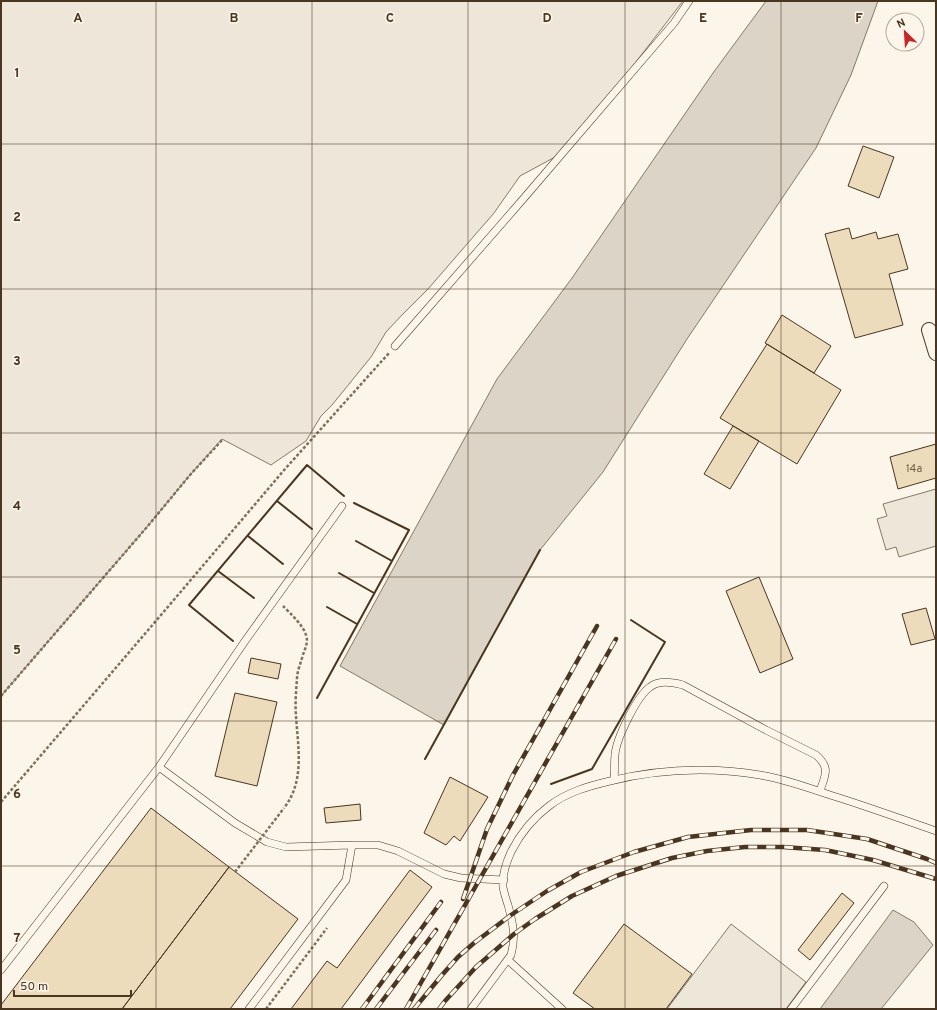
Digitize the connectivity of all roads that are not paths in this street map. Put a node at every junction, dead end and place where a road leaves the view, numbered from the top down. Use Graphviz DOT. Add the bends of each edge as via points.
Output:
graph roads {
  1 [pos="689,1"];
  2 [pos="929,330"];
  3 [pos="395,346"];
  4 [pos="936,353"];
  5 [pos="342,506"];
  6 [pos="159,767"];
  7 [pos="614,780"];
  8 [pos="820,791"];
  9 [pos="936,832"];
  10 [pos="352,845"];
  11 [pos="504,880"];
  12 [pos="884,886"];
  13 [pos="508,960"];
  14 [pos="1,970"];
  15 [pos="249,1009"];
  16 [pos="471,1009"];
  17 [pos="562,1009"];
  18 [pos="791,1009"];
  1 -- 3 [label="lane" via="674,23"];
  2 -- 4 [label="street"];
  5 -- 6 [label="lane" via="244,641"];
  6 -- 10 [label="lane" via="235,823 267,842 286,846"];
  6 -- 14 [label="lane"];
  7 -- 8 [label="lane" via="650,773 708,770 761,775"];
  7 -- 8 [label="lane" via="615,754 622,730 642,695 650,687 672,682 816,755 823,761 826,769"];
  7 -- 11 [label="lane" via="590,785 566,796 533,820 511,853 504,871"];
  8 -- 9 [label="lane"];
  10 -- 11 [label="lane" via="378,845 398,851 444,874 461,878"];
  10 -- 15 [label="lane" via="346,880"];
  11 -- 13 [label="lane" via="503,888 514,934 514,945"];
  12 -- 18 [label="lane"];
  13 -- 16 [label="lane"];
  13 -- 17 [label="lane"];
}
